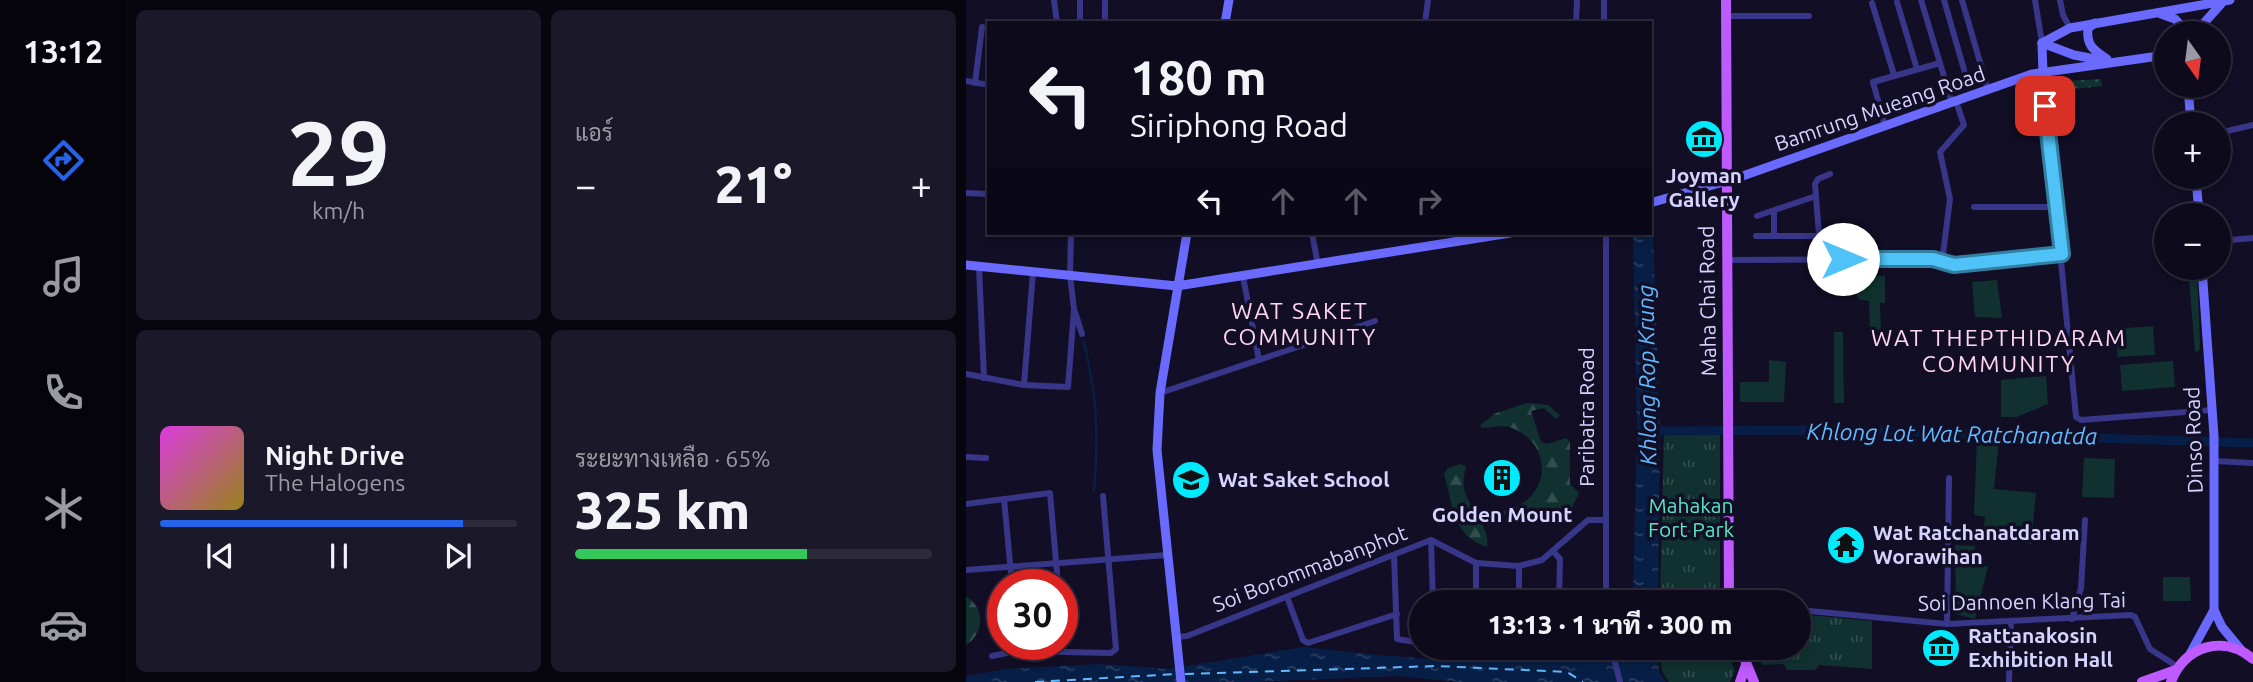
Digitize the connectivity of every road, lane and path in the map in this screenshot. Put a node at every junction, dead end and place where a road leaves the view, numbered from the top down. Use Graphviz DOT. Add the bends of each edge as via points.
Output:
graph roads {
  1 [pos="1054,0"];
  2 [pos="1080,0"];
  3 [pos="1105,0"];
  4 [pos="1229,0"];
  5 [pos="1428,0"];
  6 [pos="1577,0"];
  7 [pos="1604,0"];
  8 [pos="1726,0"];
  9 [pos="1921,0"];
  10 [pos="1944,0"];
  11 [pos="1962,0"];
  12 [pos="2035,0"];
  13 [pos="2060,0"];
  14 [pos="2226,1"];
  15 [pos="1897,2"];
  16 [pos="1872,3"];
  17 [pos="2156,12"];
  18 [pos="1726,16"];
  19 [pos="1809,16"];
  20 [pos="1057,21"];
  21 [pos="1080,21"];
  22 [pos="1104,21"];
  23 [pos="1225,21"];
  24 [pos="1425,21"];
  25 [pos="1576,21"];
  26 [pos="1604,21"];
  27 [pos="2177,21"];
  28 [pos="2207,21"];
  29 [pos="2095,23"];
  30 [pos="982,27"];
  31 [pos="2070,28"];
  32 [pos="2042,43"];
  33 [pos="2154,57"];
  34 [pos="2111,62"];
  35 [pos="1940,63"];
  36 [pos="1917,69"];
  37 [pos="1965,73"];
  38 [pos="2043,73"];
  39 [pos="1894,75"];
  40 [pos="966,81"];
  41 [pos="975,83"];
  42 [pos="987,85"];
  43 [pos="1988,90"];
  44 [pos="1954,102"];
  45 [pos="2253,125"];
  46 [pos="1885,126"];
  47 [pos="2231,130"];
  48 [pos="1830,174"];
  49 [pos="1725,181"];
  50 [pos="966,193"];
  51 [pos="987,194"];
  52 [pos="1816,196"];
  53 [pos="1652,203"];
  54 [pos="1974,207"];
  55 [pos="2056,207"];
  56 [pos="1774,211"];
  57 [pos="1757,216"];
  58 [pos="1071,235"];
  59 [pos="1187,235"];
  60 [pos="1312,235"];
  61 [pos="1486,235"];
  62 [pos="1606,235"];
  63 [pos="1756,236"];
  64 [pos="1774,236"];
  65 [pos="1819,236"];
  66 [pos="1461,237"];
  67 [pos="2253,238"];
  68 [pos="2231,240"];
  69 [pos="2062,254"];
  70 [pos="1726,260"];
  71 [pos="1821,260"];
  72 [pos="1942,262"];
  73 [pos="966,265"];
  74 [pos="1318,265"];
  75 [pos="979,267"];
  76 [pos="1033,272"];
  77 [pos="1070,276"];
  78 [pos="1243,276"];
  79 [pos="2203,280"];
  80 [pos="1177,286"];
  81 [pos="1074,309"];
  82 [pos="1375,321"];
  83 [pos="1082,334"];
  84 [pos="1259,360"];
  85 [pos="966,374"];
  86 [pos="984,378"];
  87 [pos="1024,385"];
  88 [pos="1160,393"];
  89 [pos="2212,410"];
  90 [pos="966,457"];
  91 [pos="986,458"];
  92 [pos="2214,461"];
  93 [pos="2253,463"];
  94 [pos="1949,478"];
  95 [pos="1102,496"];
  96 [pos="1004,499"];
  97 [pos="966,504"];
  98 [pos="1605,520"];
  99 [pos="2085,520"];
  100 [pos="1431,540"];
  101 [pos="1553,551"];
  102 [pos="1167,555"];
  103 [pos="1394,555"];
  104 [pos="1108,560"];
  105 [pos="1056,563"];
  106 [pos="1476,564"];
  107 [pos="1519,566"];
  108 [pos="1010,567"];
  109 [pos="966,569"];
  110 [pos="1057,569"];
  111 [pos="1433,590"];
  112 [pos="1476,590"];
  113 [pos="1519,590"];
  114 [pos="1559,590"];
  115 [pos="1606,590"];
  116 [pos="1729,590"];
  117 [pos="1287,597"];
  118 [pos="2214,610"];
  119 [pos="1811,611"];
  120 [pos="1397,614"];
  121 [pos="2072,619"];
  122 [pos="2011,622"];
  123 [pos="1947,624"];
  124 [pos="1176,637"];
  125 [pos="1409,641"];
  126 [pos="2242,651"];
  127 [pos="1078,652"];
  128 [pos="2190,654"];
  129 [pos="2253,659"];
  130 [pos="1614,660"];
  131 [pos="1744,660"];
  132 [pos="1746,665"];
  133 [pos="2177,668"];
  134 [pos="1181,682"];
  135 [pos="1620,682"];
  136 [pos="1740,682"];
  137 [pos="1754,682"];
  138 [pos="2010,682"];
  139 [pos="2141,682"];
  140 [pos="2171,682"];
  1 -- 20 [label="street"];
  2 -- 21 [label="street"];
  3 -- 22 [label="street"];
  4 -- 23 [label="main road"];
  5 -- 24 [label="street"];
  6 -- 25 [label="street"];
  7 -- 26 [label="street"];
  8 -- 18 [label="main road, Maha Chai Road"];
  9 -- 35 [label="street"];
  10 -- 37 [label="street"];
  11 -- 43 [label="street"];
  12 -- 32 [label="street"];
  13 -- 31 [label="street"];
  14 -- 17 [label="main road"];
  14 -- 28 [label="main road"];
  15 -- 36 [label="street"];
  16 -- 39 [label="street"];
  17 -- 27 [label="main road"];
  17 -- 29 [label="main road"];
  18 -- 19 [label="street"];
  18 -- 49 [label="main road, Maha Chai Road"];
  29 -- 31 [label="main road"];
  29 -- 34 [label="main road" via="2088,28 2090,48"];
  30 -- 41 [label="street"];
  31 -- 32 [label="main road"];
  32 -- 34 [label="main road"];
  32 -- 38 [label="main road"];
  33 -- 34 [label="main road, Bamrung Mueang Road"];
  34 -- 38 [label="main road, Bamrung Mueang Road"];
  35 -- 36 [label="street"];
  35 -- 44 [label="street"];
  36 -- 39 [label="street"];
  38 -- 43 [label="main road, Bamrung Mueang Road"];
  38 -- 55 [label="street"];
  39 -- 46 [label="street" via="1873,82"];
  40 -- 41 [label="street"];
  41 -- 42 [label="street"];
  43 -- 44 [label="main road, Bamrung Mueang Road"];
  44 -- 46 [label="main road, Bamrung Mueang Road"];
  44 -- 72 [label="street" via="1964,125 1940,152 1950,199"];
  45 -- 47 [label="street"];
  46 -- 49 [label="main road, Bamrung Mueang Road"];
  48 -- 52 [label="street" via="1816,181"];
  49 -- 53 [label="main road, Bamrung Mueang Road"];
  49 -- 70 [label="main road, Maha Chai Road"];
  50 -- 51 [label="street"];
  52 -- 56 [label="street"];
  52 -- 65 [label="street"];
  54 -- 55 [label="street"];
  55 -- 69 [label="street"];
  56 -- 57 [label="street"];
  56 -- 64 [label="street"];
  58 -- 77 [label="street"];
  59 -- 80 [label="main road"];
  60 -- 74 [label="street"];
  61 -- 66 [label="main road"];
  62 -- 98 [label="street, Paribatra Road"];
  63 -- 64 [label="street"];
  64 -- 65 [label="street"];
  65 -- 71 [label="street"];
  66 -- 74 [label="main road"];
  67 -- 68 [label="street"];
  69 -- 72 [label="street" via="1954,265"];
  69 -- 89 [label="street" via="2078,420"];
  70 -- 71 [label="street"];
  70 -- 116 [label="main road, Maha Chai Road"];
  71 -- 72 [label="street"];
  73 -- 75 [label="main road"];
  74 -- 78 [label="main road"];
  75 -- 76 [label="main road"];
  75 -- 86 [label="street"];
  76 -- 77 [label="main road"];
  76 -- 87 [label="street"];
  77 -- 80 [label="main road"];
  77 -- 81 [label="street"];
  78 -- 80 [label="main road"];
  78 -- 84 [label="street"];
  79 -- 89 [label="main road, Dinso Road"];
  80 -- 88 [label="main road"];
  81 -- 83 [label="street"];
  81 -- 87 [label="street" via="1068,387"];
  82 -- 84 [label="street"];
  84 -- 88 [label="street"];
  85 -- 86 [label="street"];
  86 -- 87 [label="street"];
  88 -- 102 [label="main road" via="1157,450"];
  89 -- 92 [label="main road, Dinso Road"];
  90 -- 91 [label="street"];
  92 -- 93 [label="street"];
  92 -- 118 [label="main road, Dinso Road"];
  94 -- 123 [label="street"];
  95 -- 104 [label="street"];
  96 -- 97 [label="street"];
  96 -- 105 [label="street" via="1050,493"];
  96 -- 108 [label="street"];
  98 -- 101 [label="street, Soi Borommabanphot" via="1588,520"];
  98 -- 115 [label="street, Paribatra Road"];
  99 -- 121 [label="street" via="2081,589"];
  100 -- 103 [label="street, Soi Borommabanphot"];
  100 -- 106 [label="street, Soi Borommabanphot"];
  100 -- 111 [label="street"];
  101 -- 107 [label="street, Soi Borommabanphot" via="1542,560"];
  101 -- 114 [label="street" via="1560,559"];
  102 -- 104 [label="street"];
  102 -- 124 [label="main road"];
  103 -- 117 [label="street, Soi Borommabanphot"];
  103 -- 120 [label="street"];
  104 -- 105 [label="street"];
  104 -- 127 [label="street" via="1116,649 1111,653"];
  105 -- 108 [label="street"];
  105 -- 110 [label="street"];
  106 -- 107 [label="street, Soi Borommabanphot"];
  106 -- 112 [label="street"];
  107 -- 113 [label="street"];
  108 -- 109 [label="street"];
  117 -- 120 [label="street" via="1308,643"];
  117 -- 124 [label="street, Soi Borommabanphot"];
  118 -- 126 [label="main road"];
  118 -- 128 [label="main road, Dinso Road"];
  119 -- 123 [label="street, Soi Dannoen Klang Tai"];
  120 -- 125 [label="street" via="1397,639"];
  121 -- 122 [label="street, Soi Dannoen Klang Tai"];
  121 -- 133 [label="street, Soi Dannoen Klang Tai" via="2136,617 2150,649"];
  122 -- 123 [label="street, Soi Dannoen Klang Tai"];
  122 -- 138 [label="street"];
  124 -- 134 [label="main road"];
  126 -- 128 [label="main road" via="2220,645"];
  126 -- 129 [label="main road"];
  128 -- 133 [label="main road"];
  130 -- 135 [label="street"];
  131 -- 132 [label="main road"];
  132 -- 136 [label="main road"];
  132 -- 137 [label="main road"];
  133 -- 139 [label="main road"];
  133 -- 140 [label="main road"];
}
